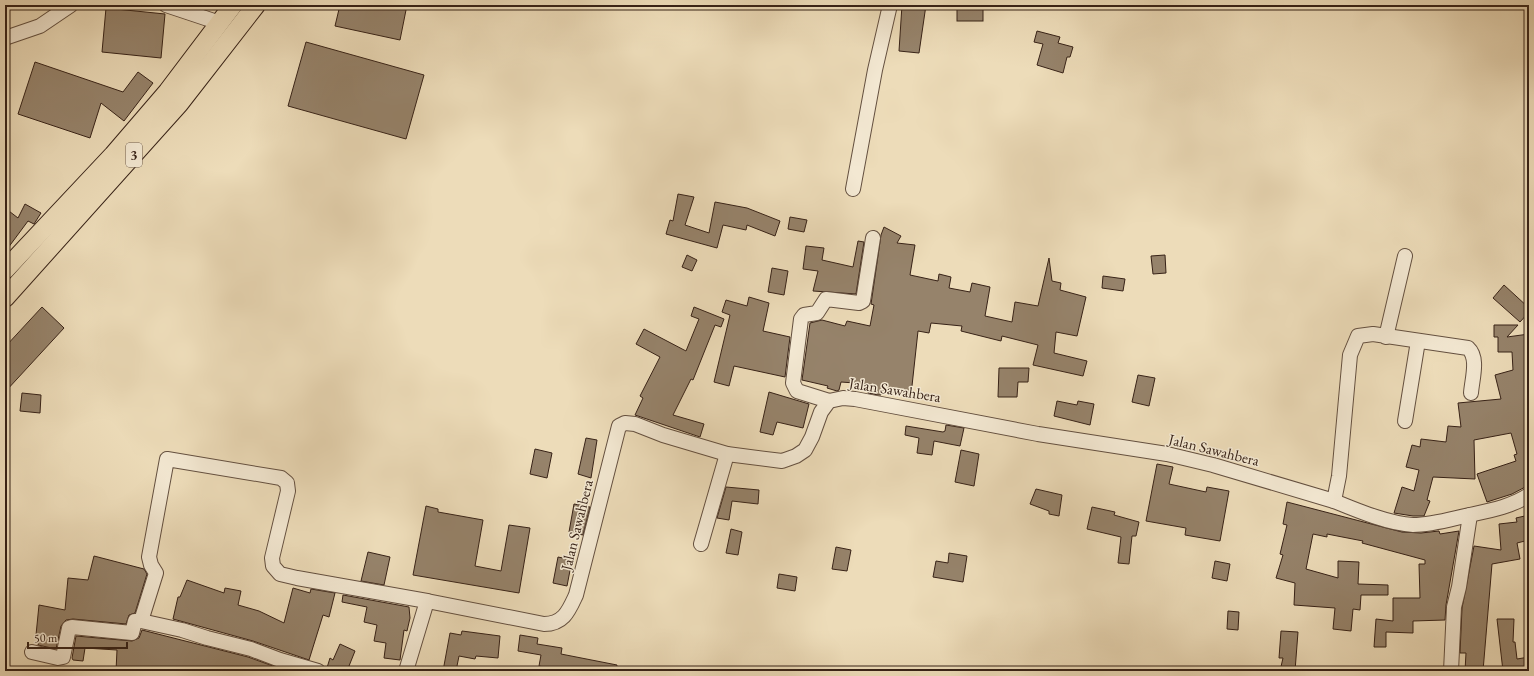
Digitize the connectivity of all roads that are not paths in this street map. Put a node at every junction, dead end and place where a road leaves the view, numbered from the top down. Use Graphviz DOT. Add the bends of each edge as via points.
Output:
graph roads {
  1 [pos="71,5"];
  2 [pos="166,5"];
  3 [pos="233,5"];
  4 [pos="256,5"];
  5 [pos="890,5"];
  6 [pos="220,23"];
  7 [pos="5,38"];
  8 [pos="173,98"];
  9 [pos="853,189"];
  10 [pos="873,238"];
  11 [pos="1405,256"];
  12 [pos="5,270"];
  13 [pos="5,298"];
  14 [pos="1386,336"];
  15 [pos="1418,341"];
  16 [pos="1471,393"];
  17 [pos="829,401"];
  18 [pos="1405,421"];
  19 [pos="726,454"];
  20 [pos="1529,496"];
  21 [pos="1334,501"];
  22 [pos="1470,515"];
  23 [pos="701,544"];
  24 [pos="427,601"];
  25 [pos="141,621"];
  26 [pos="32,652"];
  27 [pos="318,671"];
  28 [pos="406,671"];
  29 [pos="1451,671"];
  1 -- 7 [label="street" via="40,26"];
  2 -- 6 [label="street"];
  3 -- 6 [label="main road, 3"];
  4 -- 8 [label="main road, 3"];
  5 -- 9 [label="street"];
  6 -- 8 [label="main road, 3"];
  8 -- 12 [label="main road, 3" via="113,155"];
  8 -- 13 [label="main road, 3"];
  10 -- 17 [label="street" via="863,301 859,303 826,299 817,313 804,315 802,319 793,383 797,391"];
  11 -- 14 [label="street"];
  14 -- 15 [label="street"];
  14 -- 21 [label="street" via="1358,336 1352,347 1339,476"];
  15 -- 16 [label="street" via="1468,348 1473,352"];
  15 -- 18 [label="street"];
  17 -- 19 [label="street, Jalan Sawahbera" via="805,450 796,456 782,461"];
  17 -- 21 [label="street, Jalan Sawahbera" via="856,399 1038,434 1167,454 1214,465"];
  19 -- 23 [label="street"];
  19 -- 24 [label="street, Jalan Sawahbera" via="635,424 625,423 619,426 576,595 566,616 559,621 544,624"];
  20 -- 22 [label="street, Jalan Sawahbera" via="1515,503"];
  21 -- 22 [label="street, Jalan Sawahbera" via="1355,510 1409,524 1436,523"];
  22 -- 29 [label="street" via="1454,607"];
  24 -- 25 [label="street" via="280,574 273,566 272,558 288,491 287,483 281,478 167,459 149,557 156,573"];
  24 -- 28 [label="street"];
  25 -- 26 [label="street" via="135,621 132,633 69,628 63,657"];
  25 -- 27 [label="street" via="251,649"];
}
